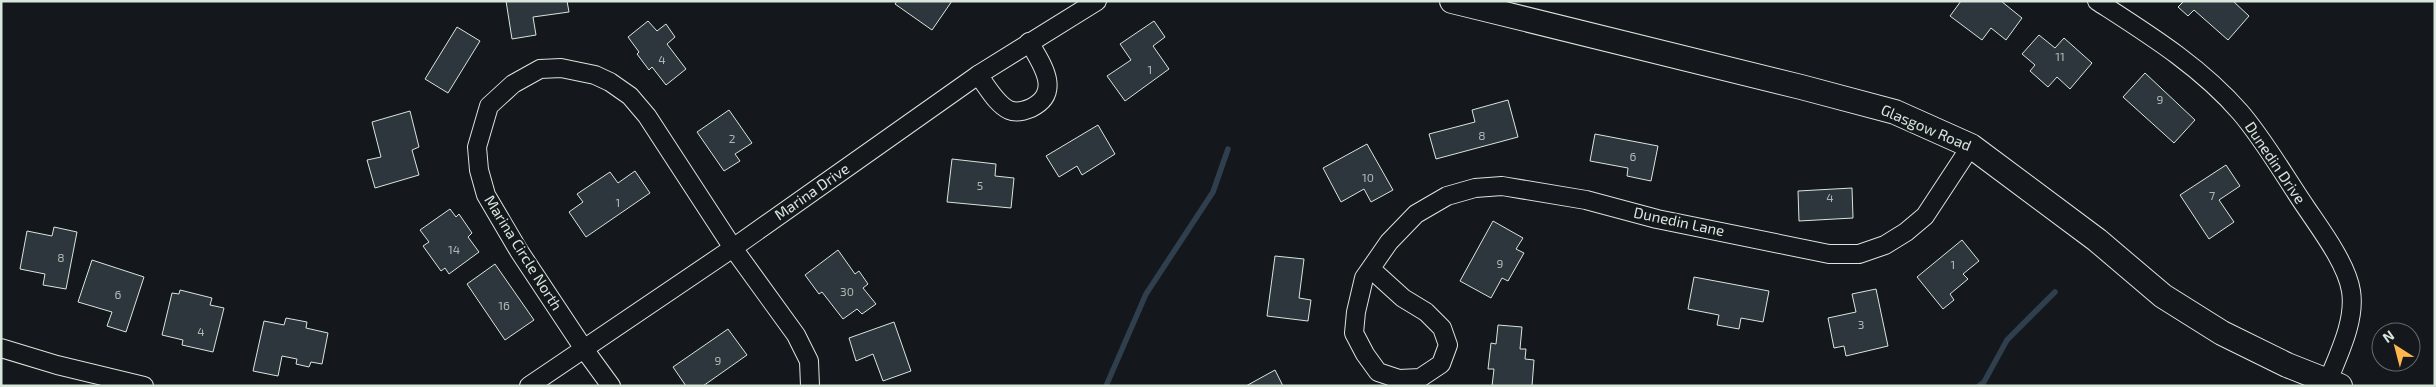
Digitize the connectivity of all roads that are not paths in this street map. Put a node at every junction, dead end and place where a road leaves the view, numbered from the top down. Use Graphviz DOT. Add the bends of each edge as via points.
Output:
graph roads {
  1 [pos="1097,1"];
  2 [pos="1452,1"];
  3 [pos="2097,1"];
  4 [pos="1029,42"];
  5 [pos="978,75"];
  6 [pos="1971,146"];
  7 [pos="733,248"];
  8 [pos="1371,269"];
  9 [pos="1,348"];
  10 [pos="584,350"];
  11 [pos="2332,384"];
  12 [pos="144,386"];
  13 [pos="529,386"];
  14 [pos="611,386"];
  15 [pos="810,386"];
  1 -- 4 [label="street, Marina Drive"];
  2 -- 6 [label="street, Glasgow Road" via="1801,86 1894,112"];
  3 -- 11 [label="street, Dunedin Drive" via="2199,72 2241,112 2321,230 2347,275 2351,292 2352,308"];
  4 -- 5 [label="street, Marina Drive"];
  4 -- 5 [label="street" via="1047,74 1043,99 1032,107 1019,112 1009,110 1000,104"];
  5 -- 7 [label="street, Marina Drive"];
  6 -- 8 [label="street, Dunedin Lane" via="1925,216 1885,246 1859,254 1829,254 1657,219 1586,200 1502,186 1474,188 1447,196 1416,214 1389,242"];
  6 -- 11 [label="street, Glasgow Road" via="2097,240 2163,296 2222,333 2287,366"];
  7 -- 10 [label="street, Marina Drive"];
  7 -- 10 [label="street, Marina Circle North" via="647,116 630,96 596,75 561,68 540,69 513,84 489,106 477,147 486,195"];
  7 -- 15 [label="street, Marina Circle North" via="796,335 808,361"];
  8 -- 8 [label="street, Dunedin Lane" via="1364,278 1354,334 1378,372 1399,379 1420,378 1441,364 1448,345 1442,328"];
  9 -- 12 [label="street"];
  10 -- 13 [label="street, Marina Drive"];
  10 -- 14 [label="street, Marina Circle North"];
}
